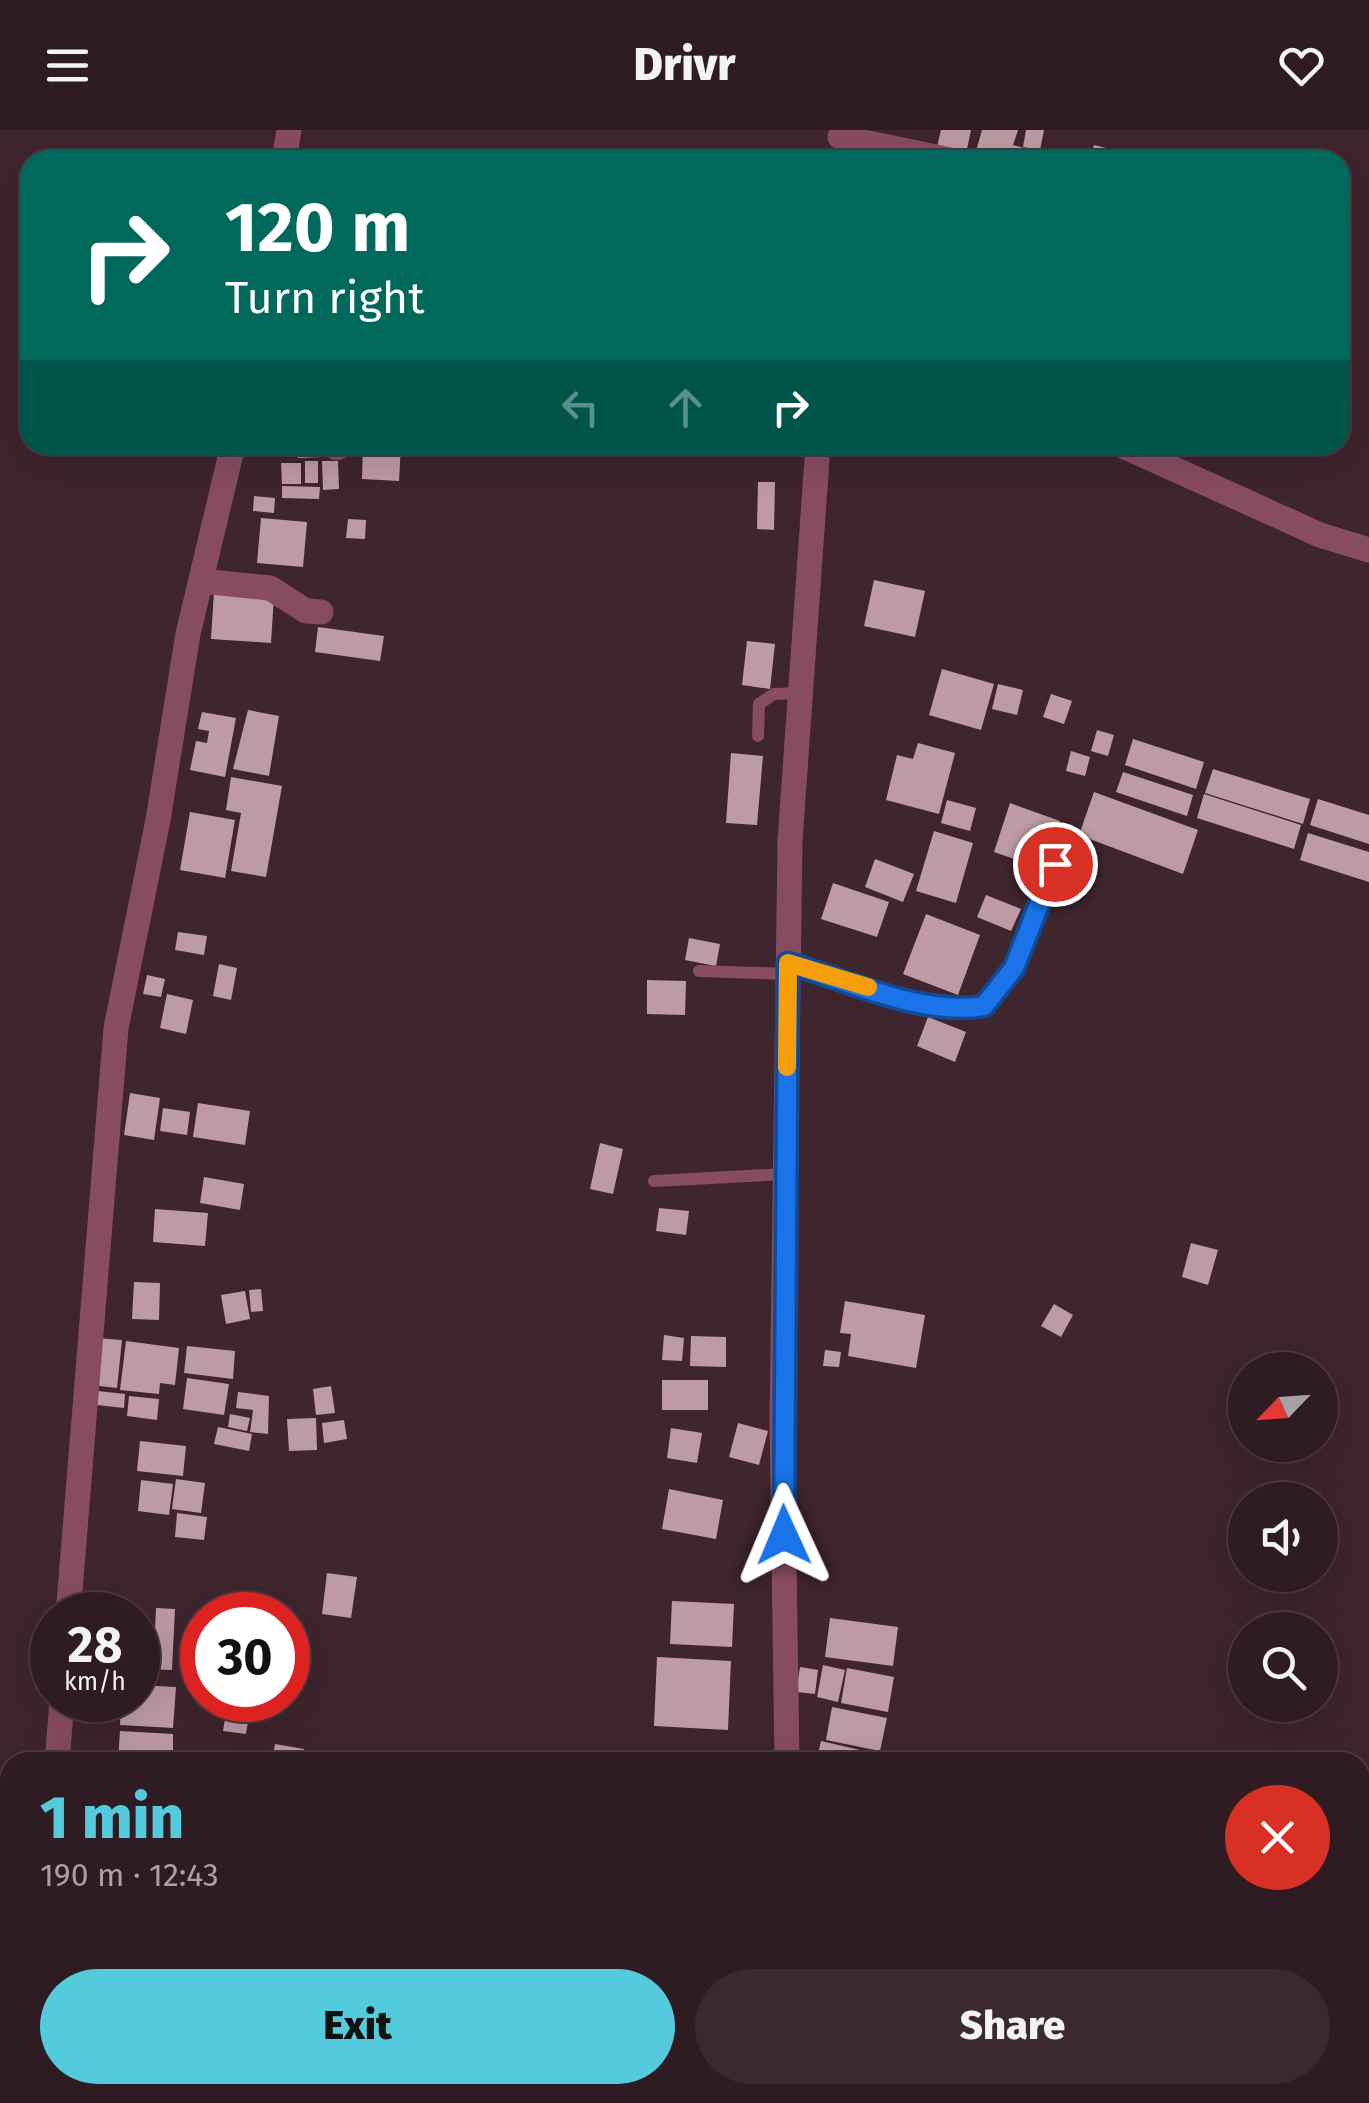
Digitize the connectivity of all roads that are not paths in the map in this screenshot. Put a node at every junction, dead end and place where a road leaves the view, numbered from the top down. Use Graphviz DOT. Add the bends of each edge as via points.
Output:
graph roads {
  1 [pos="839,142"];
  2 [pos="888,150"];
  3 [pos="231,455"];
  4 [pos="817,455"];
  5 [pos="1143,455"];
  6 [pos="1369,550"];
  7 [pos="201,582"];
  8 [pos="322,612"];
  9 [pos="800,693"];
  10 [pos="758,736"];
  11 [pos="1069,830"];
  12 [pos="788,969"];
  13 [pos="699,971"];
  14 [pos="786,1174"];
  15 [pos="654,1181"];
  16 [pos="70,1592"];
  17 [pos="60,1722"];
  18 [pos="58,1752"];
  19 [pos="787,1752"];
  1 -- 2 [label="street"];
  3 -- 7 [label="street"];
  4 -- 9 [label="street"];
  5 -- 6 [label="street" via="1320,535"];
  7 -- 8 [label="street" via="270,588 306,612"];
  7 -- 16 [label="street" via="110,1076"];
  9 -- 10 [label="lane" via="774,694 759,704"];
  9 -- 12 [label="street"];
  11 -- 12 [label="lane" via="1014,968 984,1006 925,1004"];
  12 -- 13 [label="lane"];
  12 -- 14 [label="street"];
  14 -- 15 [label="lane"];
  14 -- 19 [label="street"];
  17 -- 18 [label="street"];
}
